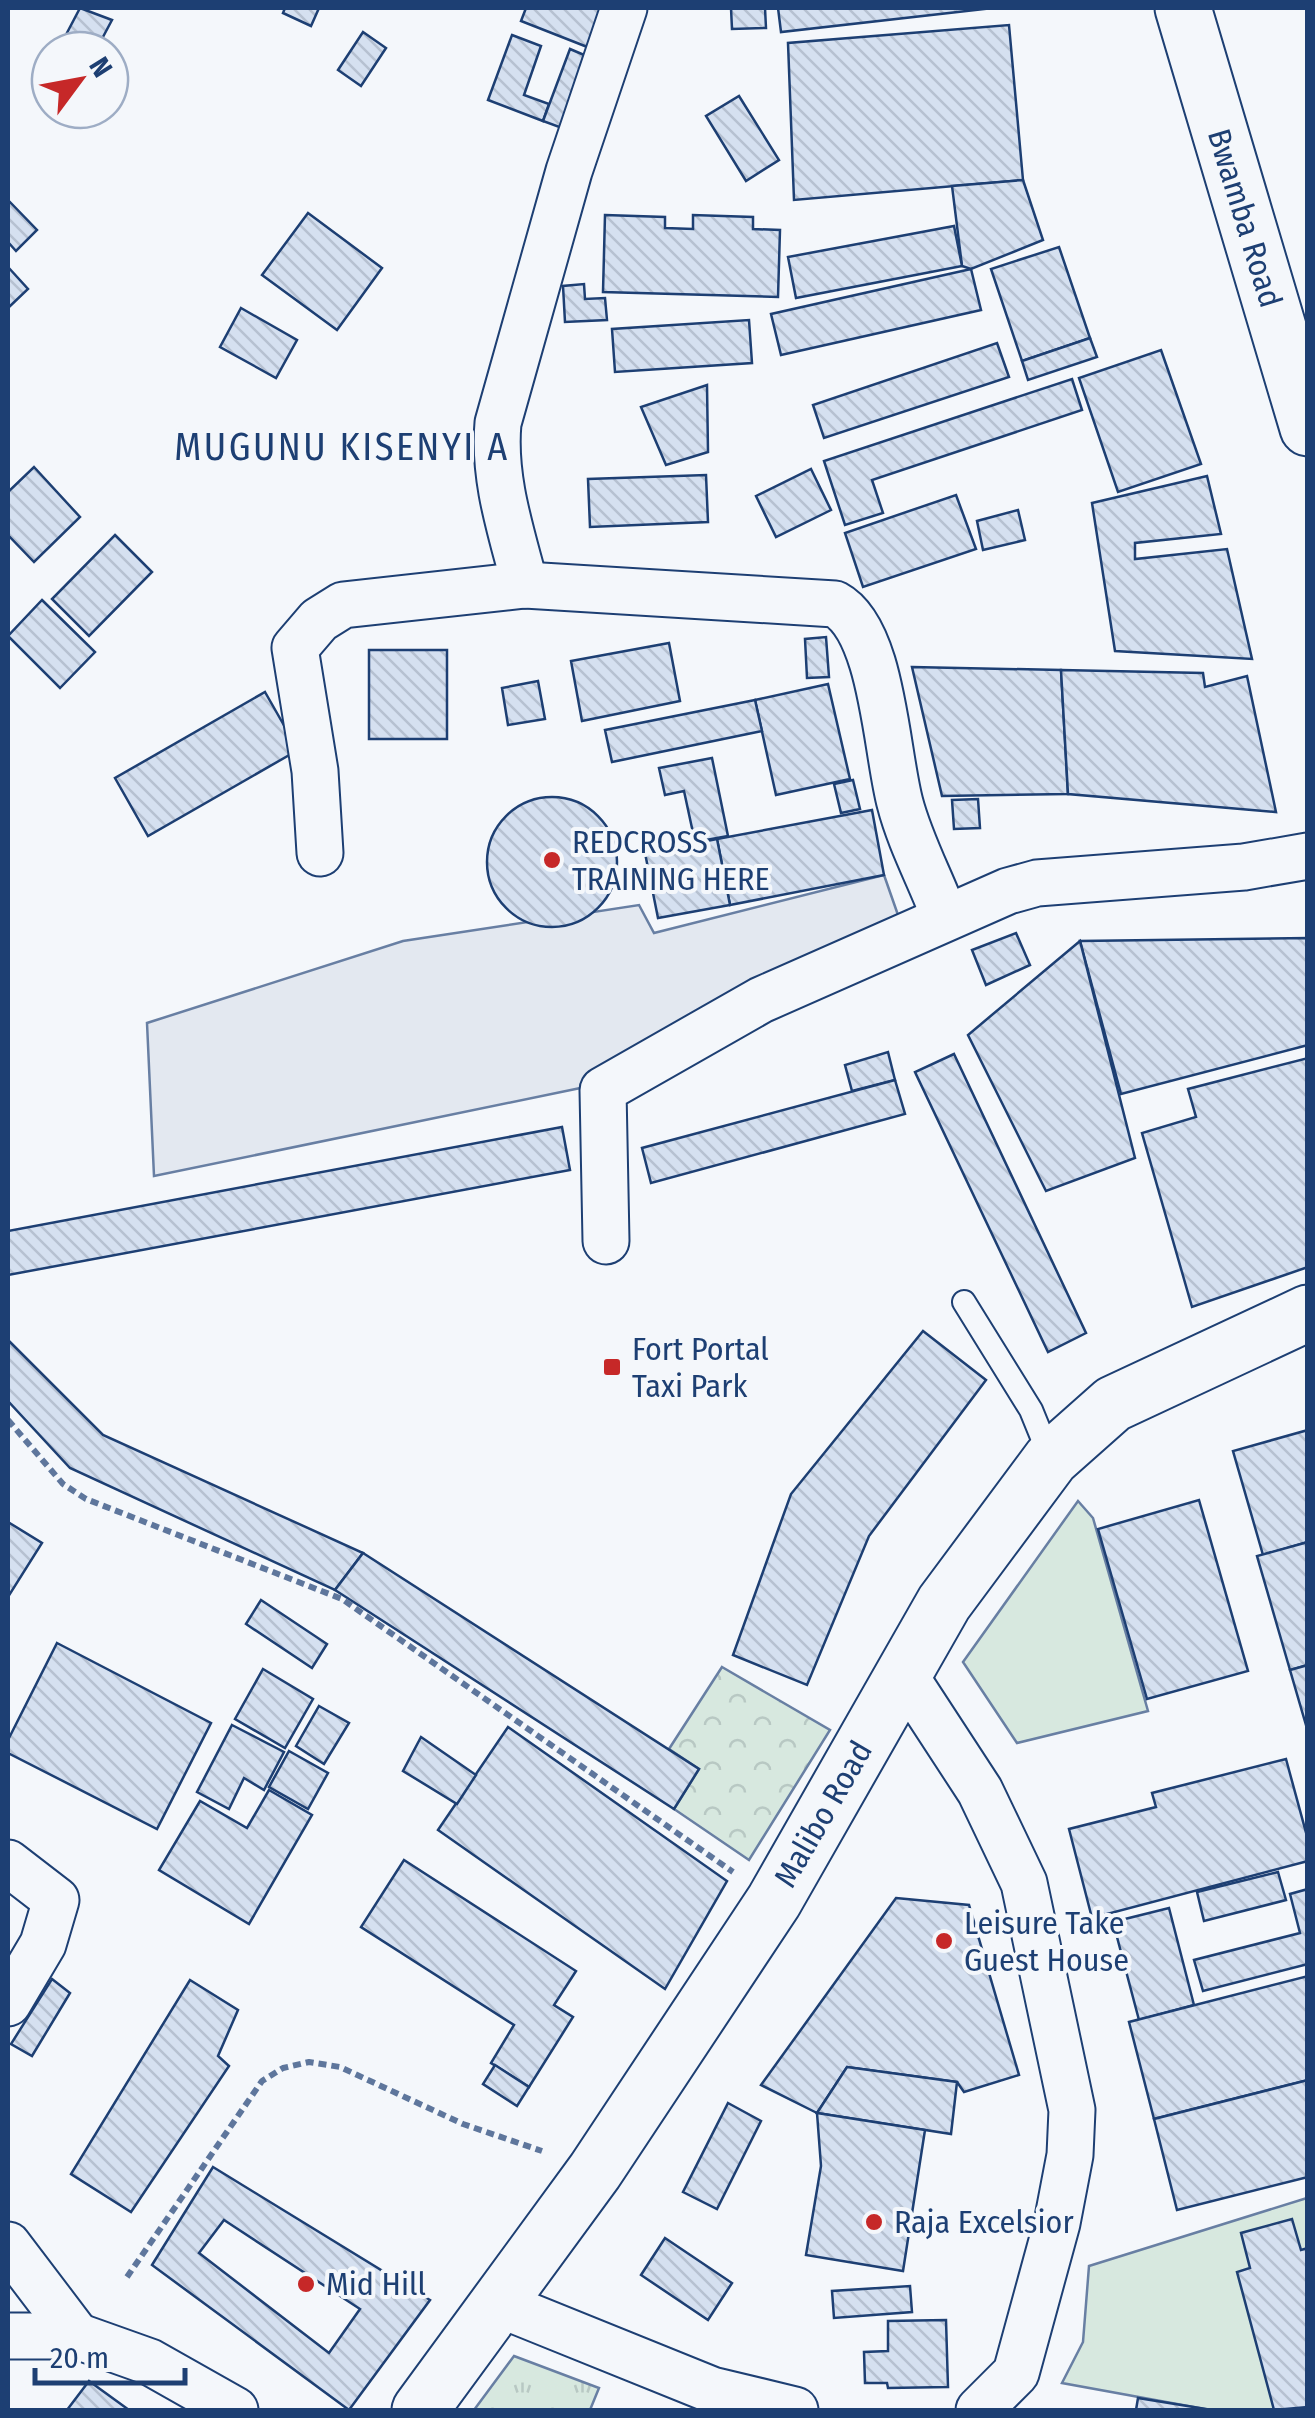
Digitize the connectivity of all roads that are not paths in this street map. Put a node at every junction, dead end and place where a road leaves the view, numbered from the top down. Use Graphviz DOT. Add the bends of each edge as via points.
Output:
graph roads {
  1 [pos="624,8"];
  2 [pos="1183,8"];
  3 [pos="1308,428"];
  4 [pos="525,585"];
  5 [pos="320,853"];
  6 [pos="1308,856"];
  7 [pos="945,918"];
  8 [pos="606,1242"];
  9 [pos="964,1302"];
  10 [pos="1308,1313"];
  11 [pos="1051,1460"];
  12 [pos="903,1674"];
  13 [pos="8,1864"];
  14 [pos="8,2003"];
  15 [pos="8,2244"];
  16 [pos="499,2304"];
  17 [pos="8,2336"];
  18 [pos="77,2336"];
  19 [pos="235,2410"];
  20 [pos="420,2410"];
  21 [pos="794,2410"];
  22 [pos="980,2410"];
  1 -- 4 [label="street" via="569,170 498,423 498,474"];
  2 -- 3 [label="street, Bwamba Road"];
  4 -- 5 [label="street" via="343,605 295,648 316,770"];
  4 -- 7 [label="street" via="740,595 848,611 871,658 900,806"];
  6 -- 7 [label="street" via="1037,883"];
  7 -- 8 [label="street" via="762,1000 602,1090"];
  9 -- 11 [label="lane" via="1031,1410"];
  10 -- 11 [label="street, Malibo Road" via="1113,1404"];
  11 -- 12 [label="street, Malibo Road" via="944,1602"];
  12 -- 16 [label="street, Malibo Road" via="774,1901"];
  12 -- 22 [label="street" via="980,1791 1024,1883 1072,2110 1057,2223 1016,2373"];
  13 -- 14 [label="street" via="56,1900 42,1944"];
  15 -- 18 [label="street"];
  16 -- 20 [label="street, Malibo Road"];
  16 -- 21 [label="street" via="712,2390"];
  17 -- 18 [label="street"];
  18 -- 19 [label="street" via="150,2362"];
}
